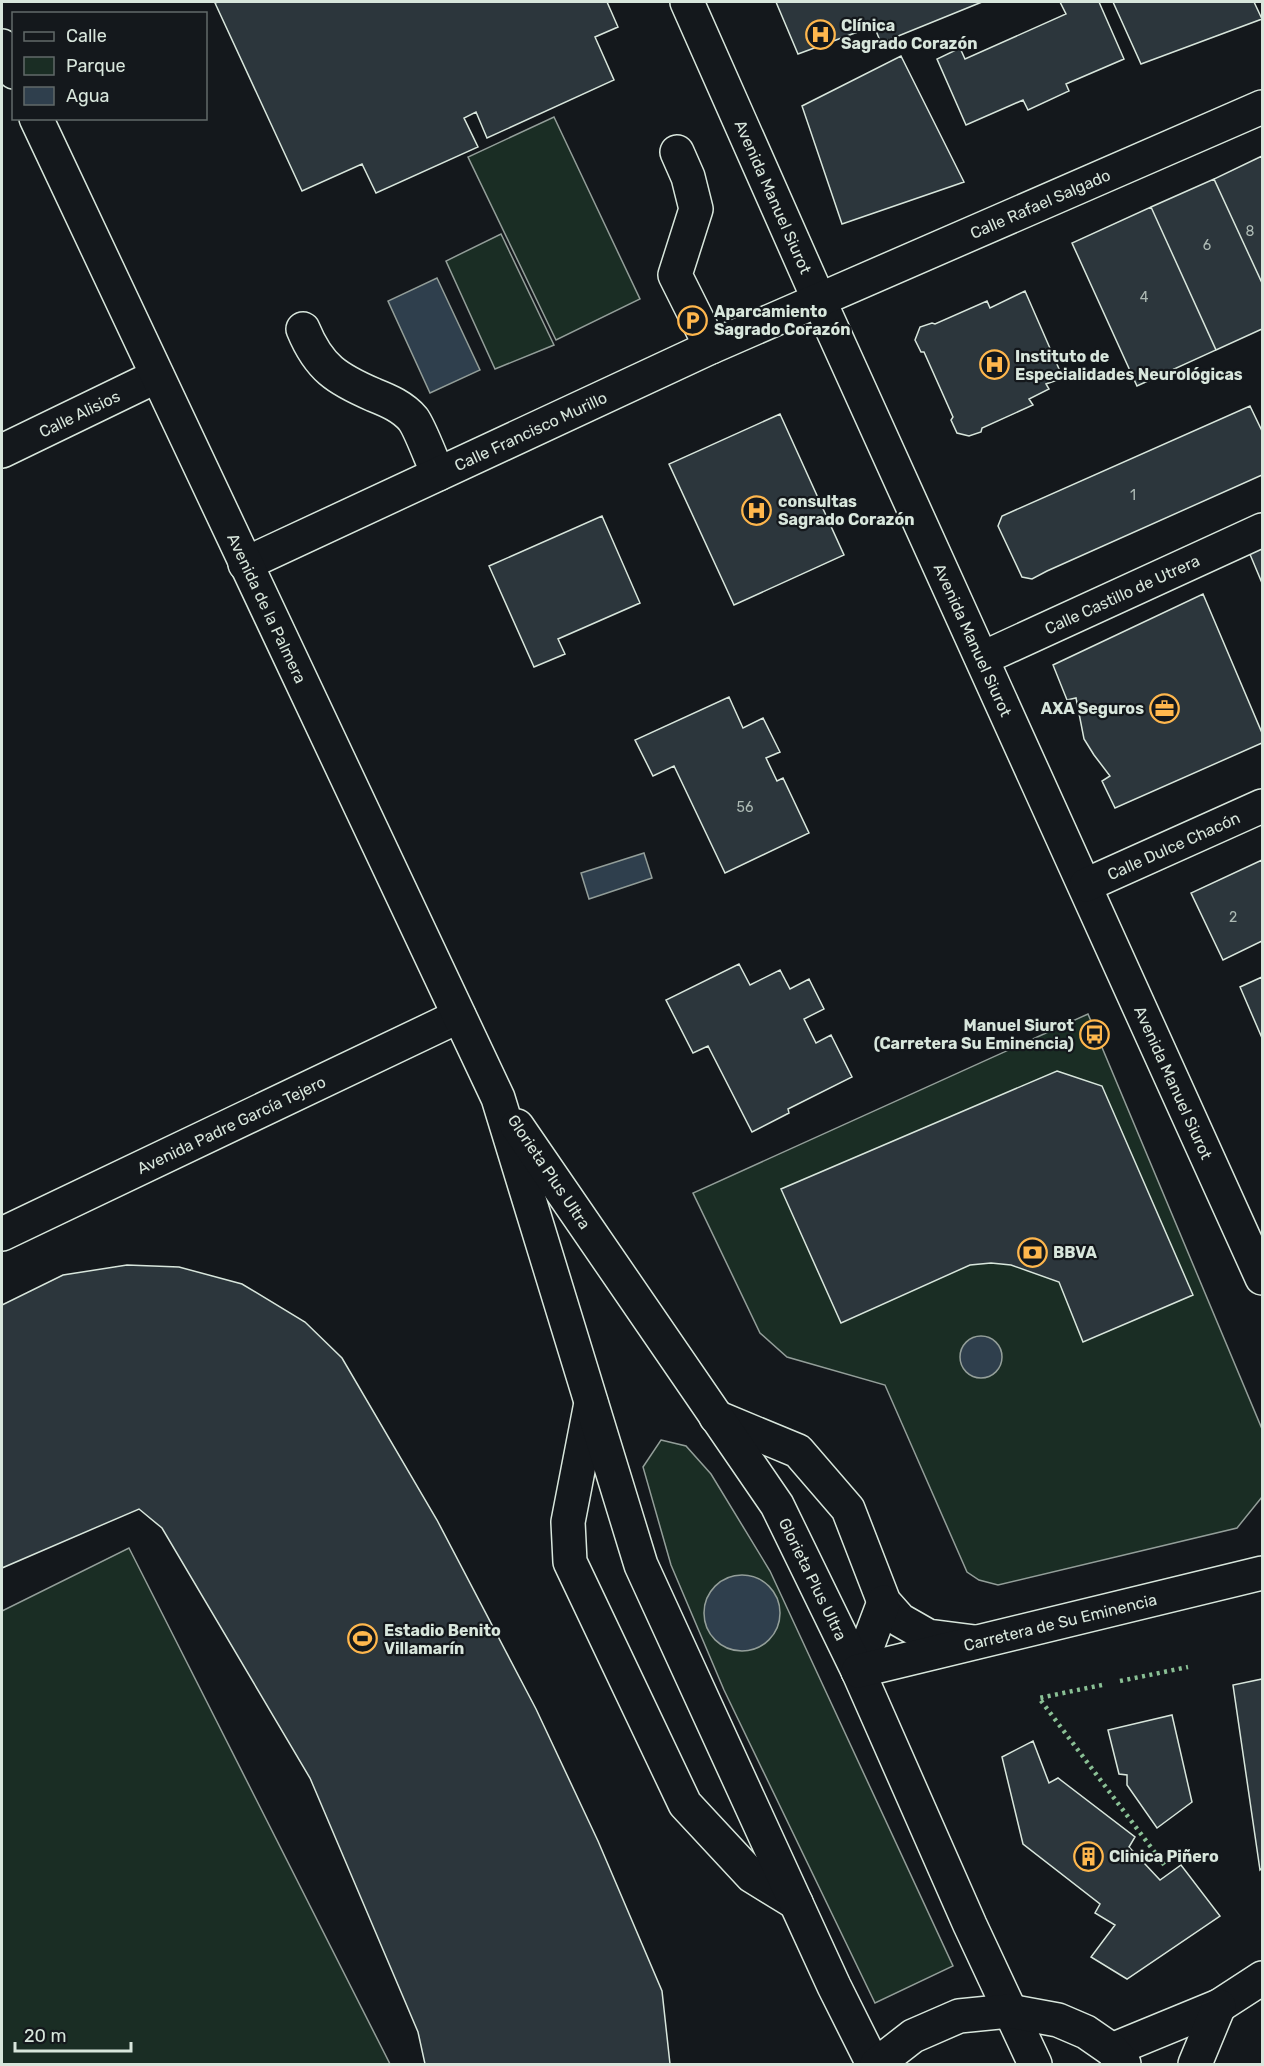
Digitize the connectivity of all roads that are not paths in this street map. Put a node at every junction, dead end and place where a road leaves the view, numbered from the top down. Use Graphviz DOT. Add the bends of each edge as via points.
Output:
graph roads {
  1 [pos="687,2"];
  2 [pos="2,46"];
  3 [pos="12,68"];
  4 [pos="1263,107"];
  5 [pos="37,120"];
  6 [pos="677,152"];
  7 [pos="819,300"];
  8 [pos="303,329"];
  9 [pos="711,347"];
  10 [pos="157,376"];
  11 [pos="2,450"];
  12 [pos="438,474"];
  13 [pos="1263,530"];
  14 [pos="245,564"];
  15 [pos="982,658"];
  16 [pos="1263,806"];
  17 [pos="1086,885"];
  18 [pos="459,1016"];
  19 [pos="498,1098"];
  20 [pos="2,1234"];
  21 [pos="1259,1259"];
  22 [pos="591,1403"];
  23 [pos="716,1417"];
  24 [pos="1263,1573"];
  25 [pos="884,1602"];
  26 [pos="975,1642"];
  27 [pos="858,1671"];
  28 [pos="796,1903"];
  29 [pos="1263,1978"];
  30 [pos="1219,2006"];
  31 [pos="1009,2011"];
  32 [pos="1118,2057"];
  33 [pos="875,2064"];
  34 [pos="1035,2064"];
  35 [pos="1195,2064"];
  1 -- 7 [label="street, Avenida Manuel Siurot"];
  2 -- 3 [label="street"];
  4 -- 7 [label="street, Calle Rafael Salgado"];
  5 -- 10 [label="street, Avenida de la Palmera"];
  6 -- 9 [label="street" via="696,209 675,275"];
  7 -- 9 [label="street, Calle Francisco Murillo"];
  7 -- 15 [label="street, Avenida Manuel Siurot"];
  8 -- 12 [label="street" via="324,366 347,383 396,404 414,420"];
  9 -- 12 [label="street, Calle Francisco Murillo"];
  10 -- 11 [label="street, Calle Alisios"];
  10 -- 14 [label="street, Avenida de la Palmera"];
  12 -- 14 [label="street, Calle Francisco Murillo"];
  13 -- 15 [label="street, Calle Castillo de Utrera"];
  14 -- 18 [label="street, Avenida de la Palmera"];
  15 -- 17 [label="street, Avenida Manuel Siurot"];
  16 -- 17 [label="street, Calle Dulce Chacón"];
  17 -- 21 [label="street, Avenida Manuel Siurot"];
  18 -- 19 [label="street, Avenida de la Palmera"];
  18 -- 20 [label="street, Avenida Padre García Tejero"];
  19 -- 22 [label="street, Glorieta Plus Ultra"];
  19 -- 23 [label="street, Glorieta Plus Ultra"];
  22 -- 28 [label="street, Glorieta Plus Ultra" via="641,1565"];
  22 -- 28 [label="street" via="568,1522 570,1562 685,1804 752,1876"];
  23 -- 25 [label="street" via="798,1450 848,1509"];
  23 -- 27 [label="street, Glorieta Plus Ultra" via="777,1505"];
  24 -- 26 [label="street, Carretera de Su Eminencia"];
  25 -- 26 [label="street" via="900,1620 928,1636"];
  25 -- 27 [label="street"];
  26 -- 27 [label="street, Carretera de Su Eminencia"];
  27 -- 31 [label="street, Glorieta Plus Ultra"];
  28 -- 33 [label="street, Glorieta Plus Ultra"];
  29 -- 30 [label="street"];
  30 -- 32 [label="street"];
  30 -- 35 [label="street"];
  31 -- 32 [label="street" via="1058,2020 1086,2032"];
  31 -- 33 [label="street" via="959,2016 913,2036"];
  31 -- 34 [label="street, Glorieta Plus Ultra"];
}
